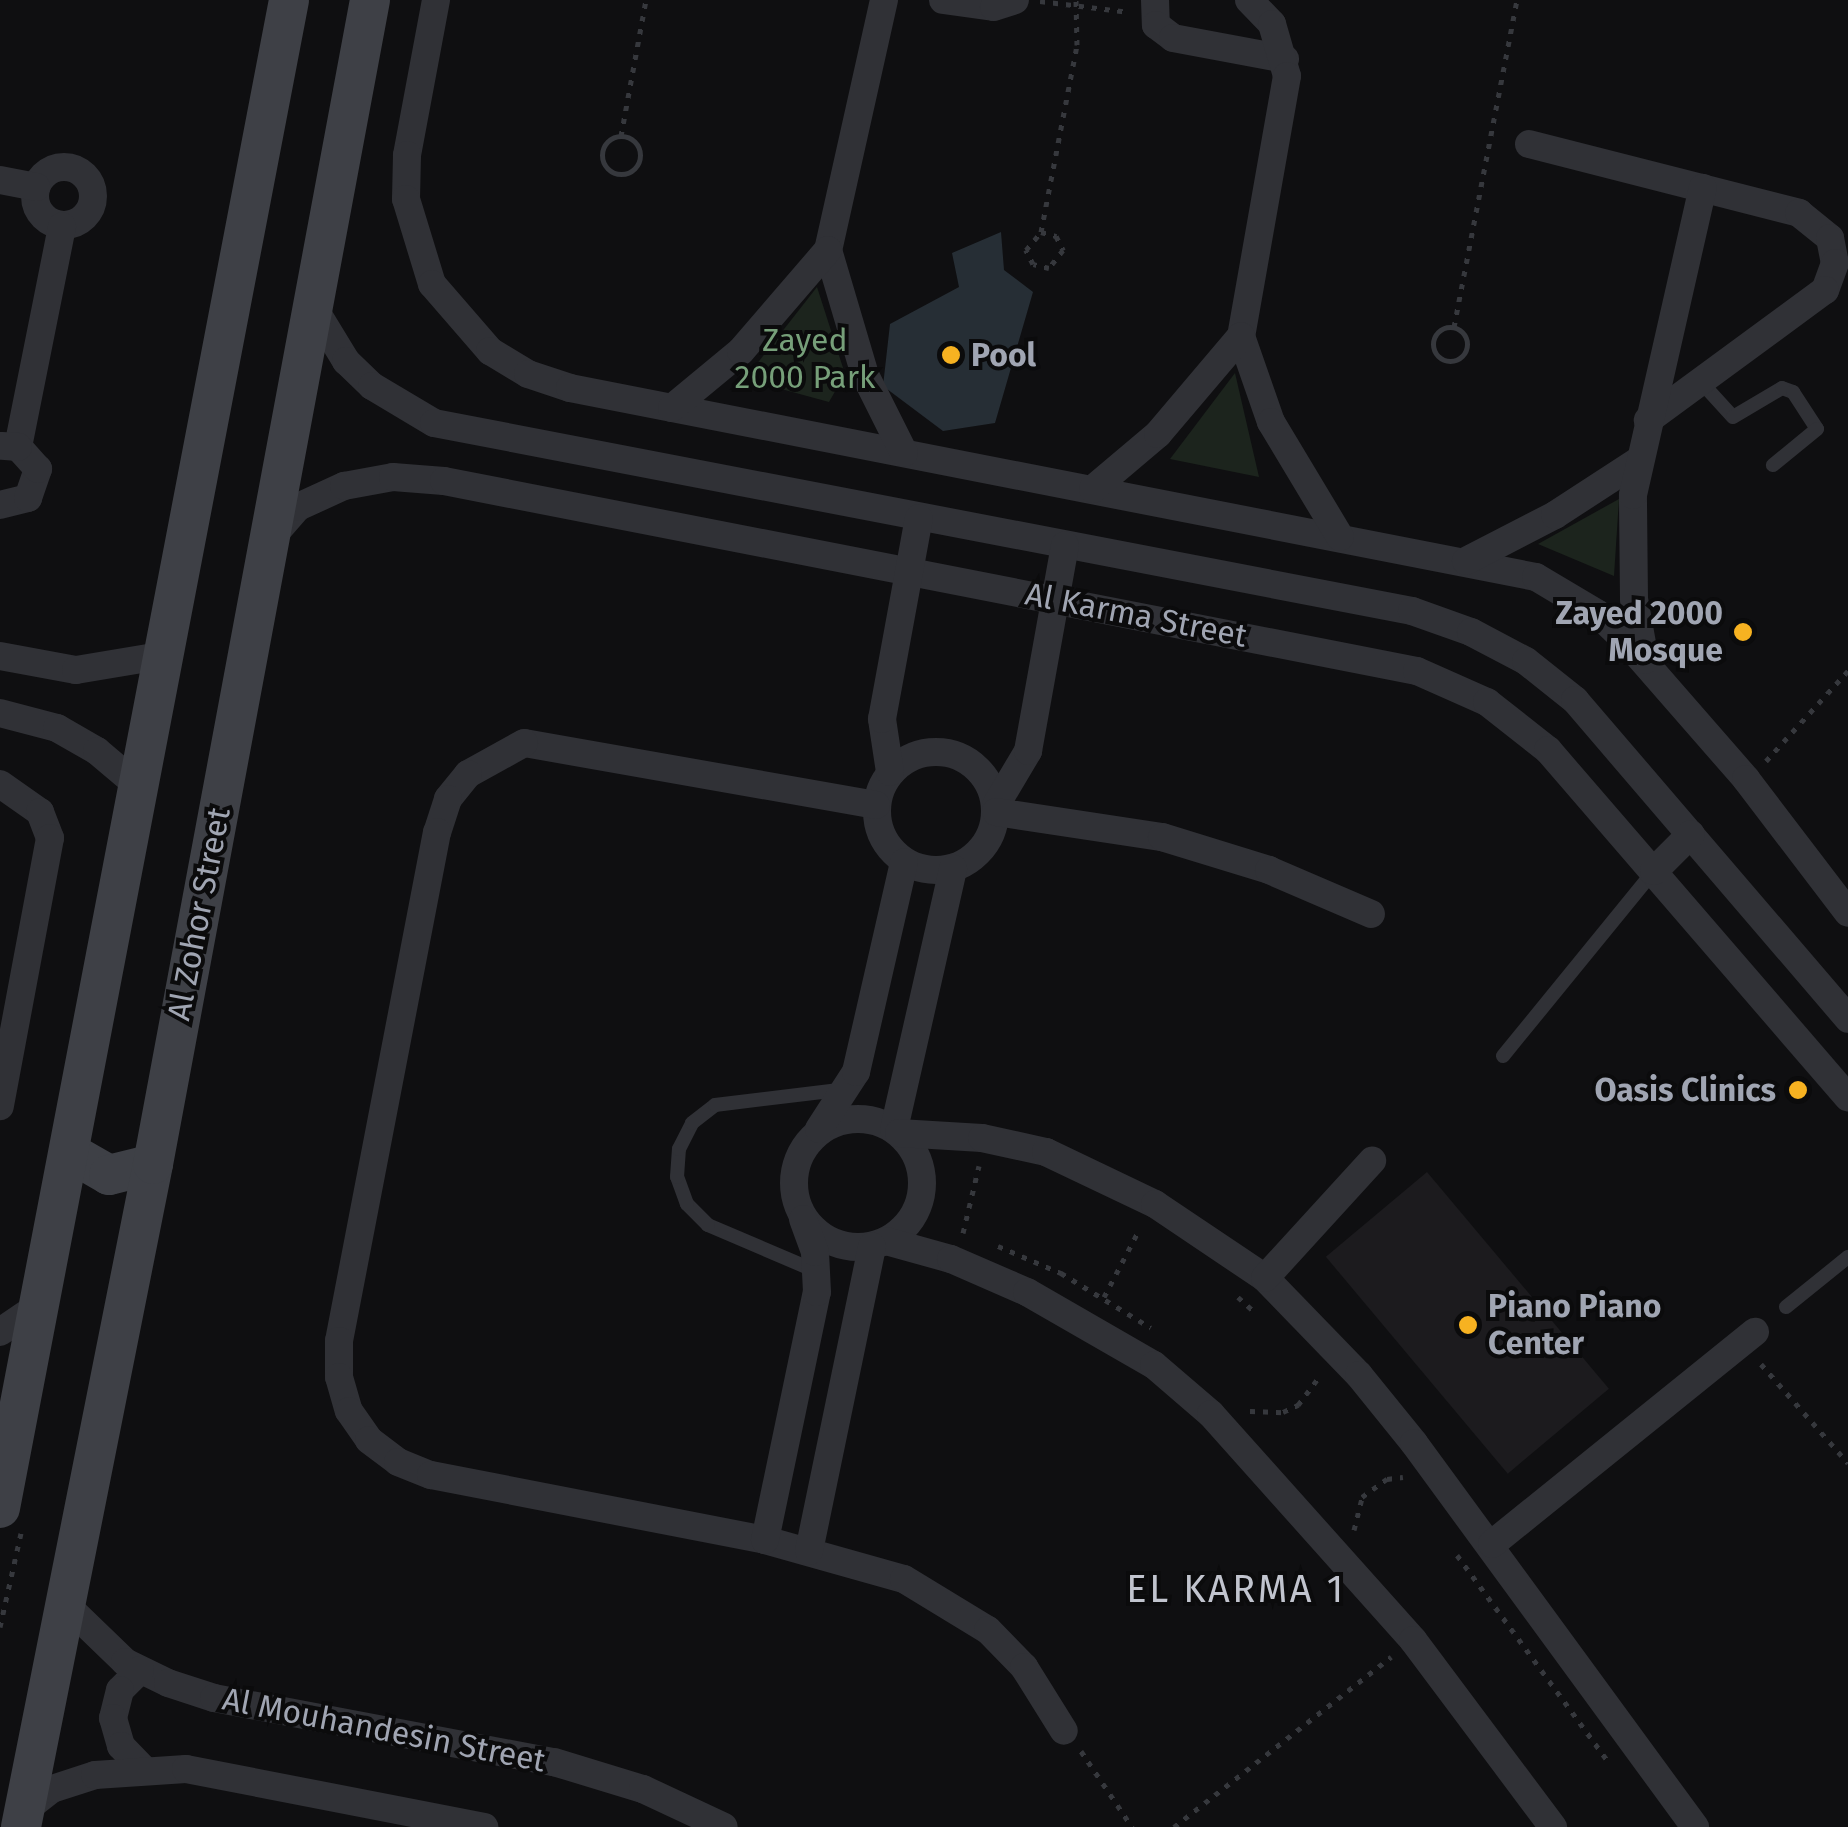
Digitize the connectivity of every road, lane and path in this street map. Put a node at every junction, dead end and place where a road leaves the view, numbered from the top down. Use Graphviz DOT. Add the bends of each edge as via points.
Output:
graph roads {
  1 [pos="289,0"];
  2 [pos="370,0"];
  3 [pos="436,0"];
  4 [pos="646,0"];
  5 [pos="884,0"];
  6 [pos="943,0"];
  7 [pos="1016,0"];
  8 [pos="1032,0"];
  9 [pos="1249,0"];
  10 [pos="1517,0"];
  11 [pos="1076,3"];
  12 [pos="1154,8"];
  13 [pos="1286,59"];
  14 [pos="621,136"];
  15 [pos="1529,144"];
  16 [pos="0,180"];
  17 [pos="36,187"];
  18 [pos="1703,188"];
  19 [pos="62,226"];
  20 [pos="1041,232"];
  21 [pos="828,250"];
  22 [pos="311,303"];
  23 [pos="1454,327"];
  24 [pos="1242,336"];
  25 [pos="1702,382"];
  26 [pos="672,408"];
  27 [pos="1648,420"];
  28 [pos="9,447"];
  29 [pos="904,453"];
  30 [pos="1638,461"];
  31 [pos="1773,465"];
  32 [pos="1093,490"];
  33 [pos="0,505"];
  34 [pos="919,518"];
  35 [pos="1340,537"];
  36 [pos="269,540"];
  37 [pos="1065,545"];
  38 [pos="1466,561"];
  39 [pos="910,571"];
  40 [pos="1054,599"];
  41 [pos="0,656"];
  42 [pos="166,656"];
  43 [pos="1647,667"];
  44 [pos="1848,671"];
  45 [pos="0,712"];
  46 [pos="890,772"];
  47 [pos="1746,780"];
  48 [pos="0,784"];
  49 [pos="142,789"];
  50 [pos="876,805"];
  51 [pos="996,808"];
  52 [pos="1692,834"];
  53 [pos="904,862"];
  54 [pos="953,870"];
  55 [pos="1654,871"];
  56 [pos="1838,886"];
  57 [pos="1848,913"];
  58 [pos="1372,914"];
  59 [pos="1848,1020"];
  60 [pos="1502,1056"];
  61 [pos="848,1089"];
  62 [pos="1848,1097"];
  63 [pos="0,1106"];
  64 [pos="896,1131"];
  65 [pos="814,1134"];
  66 [pos="981,1150"];
  67 [pos="69,1152"];
  68 [pos="1372,1161"];
  69 [pos="153,1164"];
  70 [pos="996,1168"];
  71 [pos="800,1213"];
  72 [pos="1124,1222"];
  73 [pos="1139,1230"];
  74 [pos="1153,1238"];
  75 [pos="879,1244"];
  76 [pos="1848,1257"];
  77 [pos="951,1259"];
  78 [pos="818,1272"];
  79 [pos="1265,1278"];
  80 [pos="1234,1294"];
  81 [pos="1104,1297"];
  82 [pos="42,1304"];
  83 [pos="1786,1306"];
  84 [pos="1262,1319"];
  85 [pos="0,1332"];
  86 [pos="1748,1337"];
  87 [pos="1310,1363"];
  88 [pos="1321,1373"];
  89 [pos="1333,1387"];
  90 [pos="1250,1412"];
  91 [pos="1391,1461"];
  92 [pos="1848,1463"];
  93 [pos="1403,1477"];
  94 [pos="2,1482"];
  95 [pos="1414,1492"];
  96 [pos="1446,1538"];
  97 [pos="765,1540"];
  98 [pos="1357,1542"];
  99 [pos="1492,1544"];
  100 [pos="809,1551"];
  101 [pos="64,1603"];
  102 [pos="1413,1640"];
  103 [pos="140,1670"];
  104 [pos="1062,1725"];
  105 [pos="1610,1764"];
  106 [pos="142,1768"];
  107 [pos="23,1819"];
  108 [pos="484,1827"];
  109 [pos="724,1827"];
  110 [pos="1132,1827"];
  111 [pos="1174,1827"];
  112 [pos="1553,1827"];
  113 [pos="1695,1827"];
  1 -- 42 [label="main road"];
  2 -- 22 [label="main road, Al Zohor Street"];
  3 -- 26 [label="street" via="407,170 415,243 432,284 458,320 528,374"];
  4 -- 14 [label="path"];
  5 -- 21 [label="street"];
  6 -- 7 [label="street" via="994,7"];
  8 -- 11 [label="path"];
  9 -- 13 [label="street" via="1272,24"];
  10 -- 23 [label="path"];
  11 -- 12 [label="path"];
  11 -- 20 [label="path" via="1077,44"];
  12 -- 13 [label="street" via="1173,38"];
  13 -- 24 [label="street"];
  14 -- 14 [label="path" via="607,142 602,156 610,170 625,173 637,164 639,149"];
  15 -- 18 [label="street"];
  16 -- 17 [label="street"];
  17 -- 19 [label="street" via="46,219"];
  17 -- 19 [label="street" via="60,166 89,179 90,211"];
  18 -- 25 [label="street" via="1812,219 1830,238 1835,262 1825,290"];
  18 -- 27 [label="street"];
  19 -- 28 [label="street"];
  20 -- 20 [label="path" via="1028,242 1028,258 1049,268 1063,250 1056,236"];
  21 -- 26 [label="street" via="740,351"];
  21 -- 29 [label="street" via="860,362"];
  22 -- 34 [label="street, Al Karma Street" via="359,374 434,422"];
  22 -- 36 [label="main road, Al Zohor Street"];
  23 -- 23 [label="path" via="1434,337 1434,352 1447,362 1462,357 1468,343"];
  24 -- 32 [label="street" via="1188,403"];
  24 -- 35 [label="street" via="1271,422"];
  25 -- 27 [label="street"];
  25 -- 31 [label="lane" via="1733,417 1778,389 1793,392 1816,429"];
  26 -- 29 [label="street"];
  27 -- 30 [label="street"];
  28 -- 33 [label="street" via="38,470 37,485 28,498"];
  29 -- 32 [label="street"];
  30 -- 38 [label="street"];
  30 -- 43 [label="street" via="1631,564"];
  32 -- 35 [label="street"];
  34 -- 37 [label="street, Al Karma Street"];
  34 -- 39 [label="street"];
  35 -- 38 [label="street"];
  36 -- 39 [label="street, Al Karma Street" via="298,507 344,486 394,477 444,481"];
  36 -- 69 [label="main road, Al Zohor Street"];
  37 -- 40 [label="street"];
  37 -- 52 [label="street, Al Karma Street" via="1412,611 1471,632 1575,700"];
  38 -- 43 [label="street" via="1518,572 1568,593 1598,614"];
  39 -- 40 [label="street, Al Karma Street"];
  39 -- 46 [label="street" via="882,718"];
  40 -- 51 [label="street" via="1028,751"];
  40 -- 55 [label="street, Al Karma Street" via="1379,662 1453,684 1548,750"];
  41 -- 42 [label="street" via="76,670"];
  42 -- 49 [label="main road"];
  43 -- 47 [label="street"];
  44 -- 47 [label="path" via="1809,720"];
  45 -- 49 [label="street" via="57,728"];
  46 -- 50 [label="street"];
  46 -- 51 [label="street" via="931,752 954,754 982,774"];
  47 -- 56 [label="street"];
  48 -- 63 [label="street" via="40,812 50,838"];
  49 -- 67 [label="main road"];
  50 -- 53 [label="street" via="878,827"];
  50 -- 97 [label="street" via="524,742 468,774 448,799 437,832 339,1341 339,1377 350,1411 370,1440 398,1462 431,1475"];
  51 -- 54 [label="street" via="991,837 976,857"];
  51 -- 58 [label="street" via="1162,837 1269,870"];
  52 -- 55 [label="street"];
  52 -- 59 [label="street, Al Karma Street"];
  53 -- 54 [label="street" via="927,871"];
  53 -- 61 [label="street"];
  54 -- 64 [label="street"];
  55 -- 60 [label="lane"];
  55 -- 62 [label="street, Al Karma Street"];
  56 -- 57 [label="street"];
  61 -- 65 [label="street"];
  61 -- 78 [label="lane" via="715,1105 692,1123 679,1148 678,1177 688,1204 708,1225"];
  64 -- 65 [label="street" via="867,1119 839,1120"];
  64 -- 66 [label="street"];
  64 -- 75 [label="street" via="913,1150 922,1191 916,1212"];
  65 -- 71 [label="street" via="794,1171"];
  66 -- 70 [label="path"];
  66 -- 77 [label="path"];
  66 -- 79 [label="street" via="1097,1173 1213,1238"];
  67 -- 69 [label="main road" via="109,1175"];
  67 -- 82 [label="main road"];
  68 -- 79 [label="street"];
  69 -- 101 [label="main road, Al Zohor Street"];
  71 -- 75 [label="street" via="830,1242"];
  71 -- 78 [label="street"];
  72 -- 73 [label="path"];
  73 -- 74 [label="path"];
  73 -- 81 [label="path"];
  75 -- 77 [label="street"];
  75 -- 100 [label="street"];
  76 -- 83 [label="lane"];
  77 -- 102 [label="street" via="1027,1292 1154,1365 1264,1468"];
  78 -- 97 [label="street"];
  79 -- 99 [label="street" via="1359,1375"];
  80 -- 84 [label="path"];
  82 -- 85 [label="street"];
  82 -- 94 [label="main road"];
  86 -- 92 [label="path"];
  86 -- 99 [label="street"];
  87 -- 88 [label="path"];
  88 -- 89 [label="path"];
  88 -- 90 [label="path" via="1298,1405"];
  91 -- 93 [label="path"];
  93 -- 95 [label="path"];
  93 -- 98 [label="path" via="1387,1479 1362,1497 1355,1511"];
  96 -- 105 [label="path"];
  97 -- 100 [label="street"];
  99 -- 113 [label="street"];
  100 -- 104 [label="street" via="904,1579 948,1602 1024,1667"];
  101 -- 103 [label="street, Al Mouhandesin Street" via="87,1632"];
  101 -- 107 [label="main road, Al Zohor Street"];
  102 -- 111 [label="path"];
  102 -- 112 [label="street"];
  103 -- 106 [label="street" via="120,1690 113,1718 121,1746"];
  103 -- 109 [label="street, Al Mouhandesin Street" via="214,1698 554,1762 643,1789"];
  104 -- 110 [label="path"];
  106 -- 107 [label="street" via="52,1789"];
  106 -- 108 [label="street" via="186,1769"];
}
